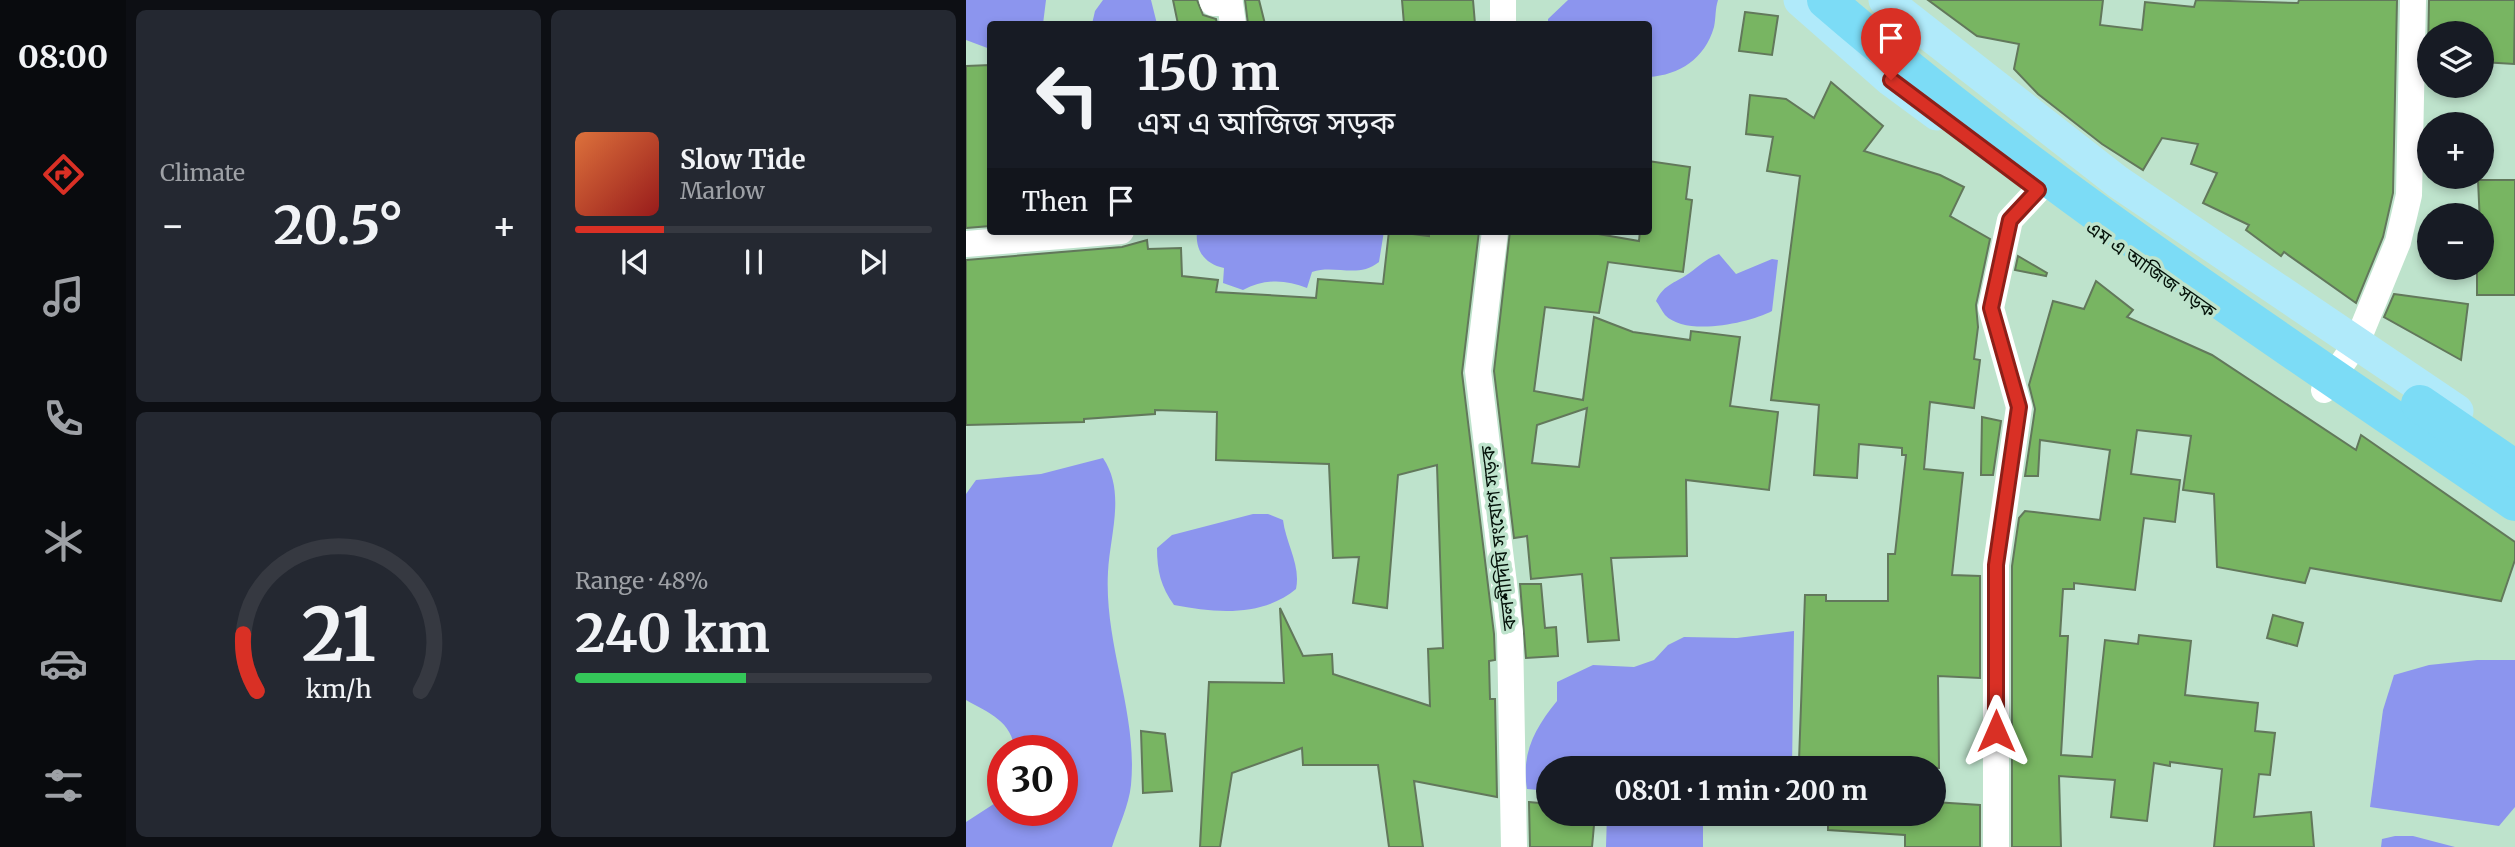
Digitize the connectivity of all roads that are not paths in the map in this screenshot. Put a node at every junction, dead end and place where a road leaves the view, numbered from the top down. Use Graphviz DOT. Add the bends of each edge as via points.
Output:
graph roads {
  1 [pos="1212,0"];
  2 [pos="1503,0"];
  3 [pos="1800,0"];
  4 [pos="1826,0"];
  5 [pos="1864,0"];
  6 [pos="1885,0"];
  7 [pos="2413,0"];
  8 [pos="1233,21"];
  9 [pos="1503,21"];
  10 [pos="2038,190"];
  11 [pos="1073,235"];
  12 [pos="1495,235"];
  13 [pos="966,244"];
  14 [pos="2357,342"];
  15 [pos="2324,390"];
  16 [pos="2515,451"];
  17 [pos="2515,469"];
  18 [pos="2515,502"];
  19 [pos="2515,520"];
  20 [pos="1514,847"];
  21 [pos="1996,847"];
  1 -- 8 [label="street" via="1230,2"];
  2 -- 9 [label="street"];
  3 -- 10 [label="main road, এম এ আজিজ সড়ক" via="1891,80"];
  4 -- 18 [label="highway" via="1953,107 2102,216"];
  5 -- 17 [label="highway" via="2077,170"];
  6 -- 14 [label="main road" via="2118,182"];
  7 -- 14 [label="street" via="2409,195 2398,242"];
  10 -- 15 [label="main road, এম এ আজিজ সড়ক"];
  10 -- 21 [label="street" via="2010,220 1991,308 2019,407 1996,565"];
  11 -- 13 [label="street"];
  12 -- 20 [label="street, কলশীদিঘি সংযোগ সড়ক" via="1478,371 1510,633"];
  14 -- 15 [label="street"];
  14 -- 16 [label="main road"];
  15 -- 19 [label="main road, এম এ আজিজ সড়ক"];
}
